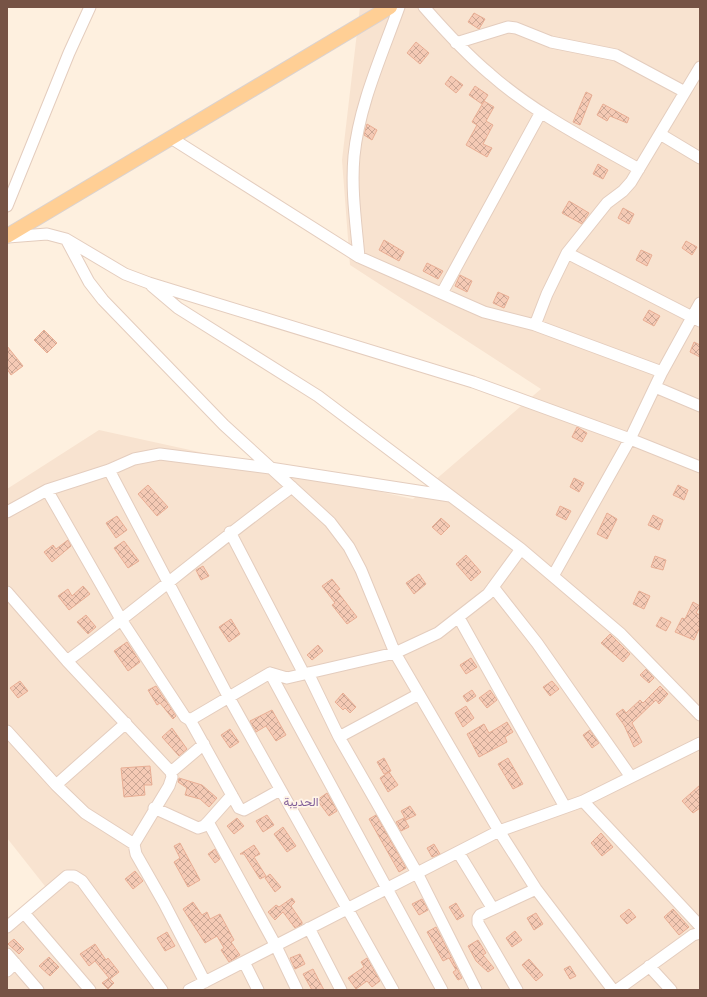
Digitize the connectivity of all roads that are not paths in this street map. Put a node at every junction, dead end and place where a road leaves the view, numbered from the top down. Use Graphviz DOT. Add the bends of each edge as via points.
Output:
graph roads {
  1 [pos="90,7"];
  2 [pos="390,7"];
  3 [pos="399,7"];
  4 [pos="424,7"];
  5 [pos="456,43"];
  6 [pos="700,67"];
  7 [pos="685,92"];
  8 [pos="541,112"];
  9 [pos="660,134"];
  10 [pos="171,138"];
  11 [pos="700,158"];
  12 [pos="639,169"];
  13 [pos="7,206"];
  14 [pos="7,236"];
  15 [pos="66,239"];
  16 [pos="567,253"];
  17 [pos="359,257"];
  18 [pos="149,283"];
  19 [pos="442,293"];
  20 [pos="700,303"];
  21 [pos="696,319"];
  22 [pos="535,325"];
  23 [pos="662,372"];
  24 [pos="655,387"];
  25 [pos="700,406"];
  26 [pos="630,439"];
  27 [pos="700,467"];
  28 [pos="270,468"];
  29 [pos="109,470"];
  30 [pos="292,487"];
  31 [pos="47,490"];
  32 [pos="451,496"];
  33 [pos="7,512"];
  34 [pos="230,532"];
  35 [pos="521,549"];
  36 [pos="553,576"];
  37 [pos="168,584"];
  38 [pos="493,587"];
  39 [pos="7,592"];
  40 [pos="459,618"];
  41 [pos="122,621"];
  42 [pos="395,653"];
  43 [pos="67,661"];
  44 [pos="270,673"];
  45 [pos="306,674"];
  46 [pos="419,694"];
  47 [pos="228,696"];
  48 [pos="699,710"];
  49 [pos="190,720"];
  50 [pos="126,723"];
  51 [pos="7,731"];
  52 [pos="339,737"];
  53 [pos="700,743"];
  54 [pos="204,744"];
  55 [pos="171,772"];
  56 [pos="631,777"];
  57 [pos="56,785"];
  58 [pos="280,790"];
  59 [pos="232,795"];
  60 [pos="583,801"];
  61 [pos="565,807"];
  62 [pos="154,808"];
  63 [pos="208,822"];
  64 [pos="499,831"];
  65 [pos="134,844"];
  66 [pos="458,852"];
  67 [pos="417,873"];
  68 [pos="388,888"];
  69 [pos="536,889"];
  70 [pos="493,909"];
  71 [pos="347,910"];
  72 [pos="24,913"];
  73 [pos="700,926"];
  74 [pos="7,927"];
  75 [pos="309,928"];
  76 [pos="700,933"];
  77 [pos="276,946"];
  78 [pos="7,954"];
  79 [pos="244,962"];
  80 [pos="649,966"];
  81 [pos="11,967"];
  82 [pos="205,982"];
  83 [pos="38,990"];
  84 [pos="90,990"];
  85 [pos="162,990"];
  86 [pos="189,990"];
  87 [pos="258,990"];
  88 [pos="297,990"];
  89 [pos="341,990"];
  90 [pos="393,990"];
  91 [pos="442,990"];
  92 [pos="476,990"];
  93 [pos="517,990"];
  94 [pos="613,990"];
  95 [pos="617,990"];
  96 [pos="671,990"];
  1 -- 13 [label="street"];
  2 -- 10 [label="main road"];
  3 -- 17 [label="street" via="361,116 354,155 352,187"];
  4 -- 5 [label="street"];
  5 -- 7 [label="street" via="508,27 516,28 551,42 616,56"];
  5 -- 8 [label="street" via="491,76"];
  6 -- 7 [label="street"];
  7 -- 9 [label="street"];
  8 -- 12 [label="street"];
  8 -- 19 [label="street"];
  9 -- 11 [label="street"];
  9 -- 12 [label="street"];
  10 -- 14 [label="main road"];
  10 -- 17 [label="street"];
  12 -- 16 [label="street" via="622,191 607,203"];
  14 -- 15 [label="street" via="47,234"];
  15 -- 18 [label="street" via="125,274"];
  15 -- 28 [label="street" via="89,282 103,300 224,425"];
  16 -- 21 [label="street"];
  16 -- 22 [label="street"];
  17 -- 19 [label="street"];
  18 -- 26 [label="street" via="473,382"];
  18 -- 32 [label="street" via="178,308 318,396"];
  19 -- 22 [label="street" via="484,312"];
  20 -- 21 [label="street"];
  21 -- 23 [label="street"];
  22 -- 23 [label="street"];
  23 -- 24 [label="street"];
  24 -- 25 [label="street"];
  24 -- 26 [label="street"];
  26 -- 27 [label="street"];
  26 -- 36 [label="street"];
  28 -- 29 [label="street" via="160,454 134,459"];
  28 -- 30 [label="street"];
  28 -- 32 [label="street"];
  29 -- 31 [label="street"];
  29 -- 37 [label="street"];
  30 -- 34 [label="street"];
  30 -- 42 [label="street" via="330,522 349,547"];
  31 -- 33 [label="street"];
  31 -- 41 [label="street"];
  32 -- 35 [label="street"];
  34 -- 37 [label="street"];
  34 -- 45 [label="street"];
  35 -- 36 [label="street"];
  35 -- 38 [label="street"];
  36 -- 48 [label="street" via="621,634"];
  37 -- 41 [label="street"];
  37 -- 47 [label="street"];
  38 -- 40 [label="street"];
  38 -- 56 [label="street" via="537,643"];
  39 -- 43 [label="street"];
  40 -- 42 [label="street" via="438,633"];
  40 -- 61 [label="street"];
  41 -- 43 [label="street"];
  41 -- 49 [label="street" via="185,717"];
  42 -- 45 [label="street"];
  42 -- 46 [label="street"];
  43 -- 50 [label="street"];
  44 -- 45 [label="street" via="286,678"];
  44 -- 47 [label="street"];
  44 -- 68 [label="street"];
  45 -- 52 [label="street"];
  46 -- 52 [label="street"];
  46 -- 64 [label="street"];
  47 -- 49 [label="street"];
  47 -- 58 [label="street"];
  49 -- 54 [label="street"];
  50 -- 55 [label="street"];
  50 -- 57 [label="street"];
  51 -- 57 [label="street"];
  52 -- 67 [label="street"];
  53 -- 56 [label="street"];
  54 -- 55 [label="street"];
  54 -- 59 [label="street"];
  55 -- 62 [label="street" via="169,786"];
  56 -- 60 [label="street"];
  57 -- 65 [label="street" via="86,813"];
  58 -- 59 [label="street" via="244,810 239,808"];
  58 -- 71 [label="street"];
  59 -- 63 [label="street"];
  60 -- 61 [label="street"];
  60 -- 73 [label="street"];
  61 -- 64 [label="street"];
  62 -- 63 [label="street" via="198,828"];
  62 -- 65 [label="street"];
  63 -- 77 [label="street"];
  64 -- 66 [label="street"];
  64 -- 69 [label="street"];
  65 -- 82 [label="street" via="136,854"];
  66 -- 67 [label="street"];
  66 -- 70 [label="street"];
  67 -- 68 [label="street"];
  67 -- 92 [label="street"];
  68 -- 71 [label="street"];
  68 -- 91 [label="street"];
  69 -- 70 [label="street"];
  69 -- 94 [label="street"];
  70 -- 93 [label="street" via="480,915 478,923"];
  71 -- 75 [label="street"];
  71 -- 90 [label="street"];
  72 -- 74 [label="street"];
  72 -- 84 [label="street"];
  72 -- 85 [label="street" via="67,876 74,876 82,881"];
  75 -- 77 [label="street"];
  75 -- 89 [label="street"];
  76 -- 80 [label="street"];
  77 -- 79 [label="street"];
  77 -- 88 [label="street"];
  78 -- 81 [label="street"];
  79 -- 82 [label="street"];
  79 -- 87 [label="street"];
  80 -- 95 [label="street"];
  80 -- 96 [label="street"];
  81 -- 83 [label="street"];
  82 -- 86 [label="street"];
}
